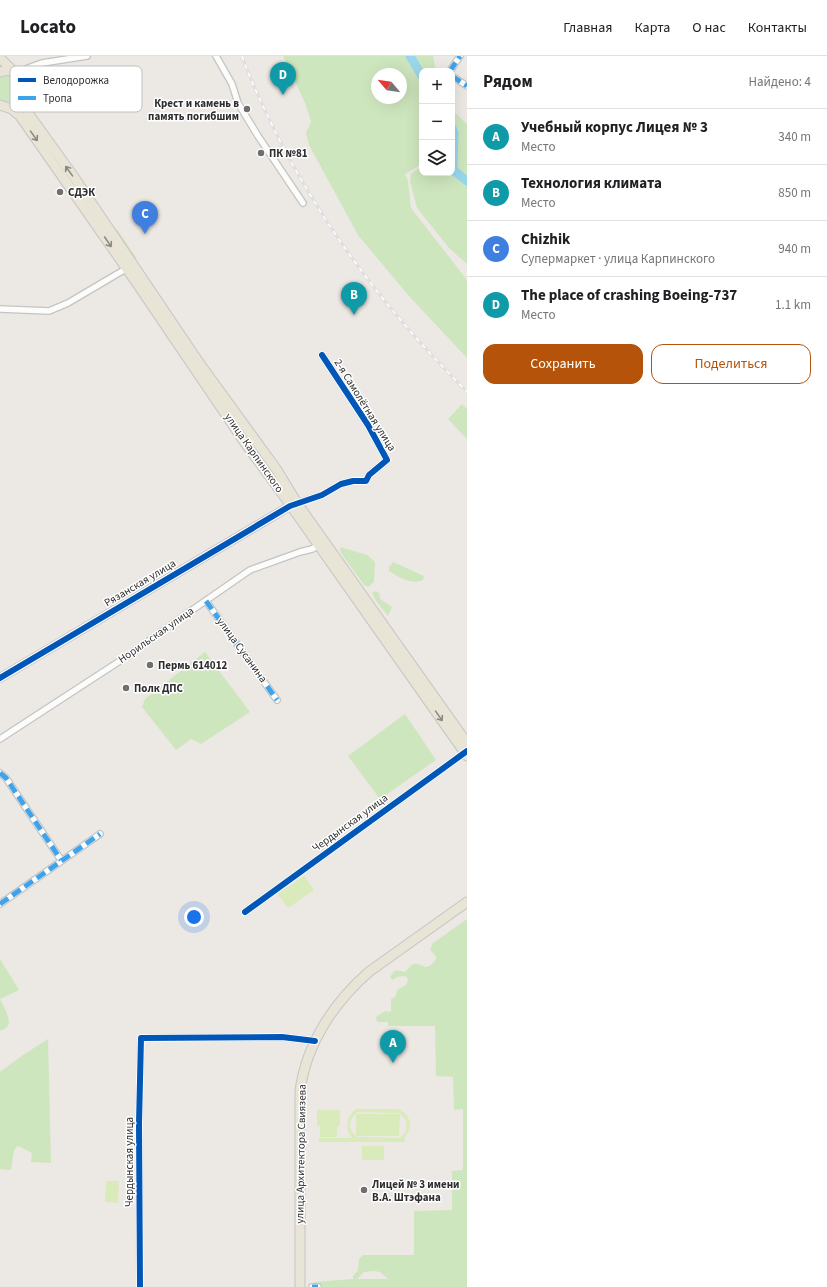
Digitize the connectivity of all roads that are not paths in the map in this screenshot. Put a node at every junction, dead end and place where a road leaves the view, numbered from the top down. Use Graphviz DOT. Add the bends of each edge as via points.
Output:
graph roads {
  1 [pos="87,56"];
  2 [pos="216,56"];
  3 [pos="460,56"];
  4 [pos="0,58"];
  5 [pos="37,65"];
  6 [pos="33,66"];
  7 [pos="10,67"];
  8 [pos="452,68"];
  9 [pos="10,70"];
  10 [pos="0,72"];
  11 [pos="455,78"];
  12 [pos="467,86"];
  13 [pos="12,112"];
  14 [pos="29,112"];
  15 [pos="303,203"];
  16 [pos="88,205"];
  17 [pos="130,267"];
  18 [pos="0,309"];
  19 [pos="322,355"];
  20 [pos="294,504"];
  21 [pos="319,545"];
  22 [pos="206,601"];
  23 [pos="385,633"];
  24 [pos="396,649"];
  25 [pos="0,678"];
  26 [pos="278,700"];
  27 [pos="0,739"];
  28 [pos="467,742"];
  29 [pos="466,753"];
  30 [pos="0,774"];
  31 [pos="100,834"];
  32 [pos="61,860"];
  33 [pos="467,902"];
  34 [pos="0,904"];
  35 [pos="246,912"];
  36 [pos="315,1041"];
  37 [pos="140,1287"];
  38 [pos="300,1287"];
  39 [pos="312,1287"];
  40 [pos="318,1287"];
  1 -- 5 [label="street"];
  2 -- 15 [label="street" via="232,84 238,103"];
  3 -- 8 [label="street"];
  4 -- 7 [label="main road, улица Карпинского"];
  5 -- 6 [label="street"];
  9 -- 10 [label="main road"];
  11 -- 12 [label="street"];
  13 -- 16 [label="main road, улица Карпинского, one-way" via="20,116"];
  16 -- 14 [label="main road, улица Карпинского, one-way"];
  16 -- 17 [label="main road, улица Карпинского"];
  17 -- 18 [label="street" via="68,303 49,311"];
  17 -- 20 [label="main road, улица Карпинского"];
  19 -- 20 [label="street, 2-я Самолётная улица" via="368,425 387,460 369,475 366,481 341,484 322,495"];
  20 -- 21 [label="main road, улица Карпинского"];
  20 -- 23 [label="main road, улица Карпинского" via="330,548"];
  20 -- 25 [label="street, Рязанская улица"];
  21 -- 22 [label="street, Норильская улица" via="250,570"];
  21 -- 23 [label="main road, улица Карпинского"];
  22 -- 26 [label="street, улица Сусанина"];
  22 -- 27 [label="street, Норильская улица" via="129,655"];
  23 -- 24 [label="main road, улица Карпинского"];
  24 -- 28 [label="main road, улица Карпинского"];
  24 -- 29 [label="main road, улица Карпинского, one-way"];
  29 -- 35 [label="street, Чердынская улица"];
  30 -- 32 [label="street" via="6,778"];
  31 -- 32 [label="street"];
  32 -- 34 [label="street"];
  33 -- 36 [label="main road, улица Архитектора Свиязева" via="384,961 348,991"];
  36 -- 37 [label="street, Чердынская улица" via="289,1037 141,1038"];
  36 -- 38 [label="main road, улица Архитектора Свиязева" via="306,1061 300,1091"];
  39 -- 40 [label="street"];
}
